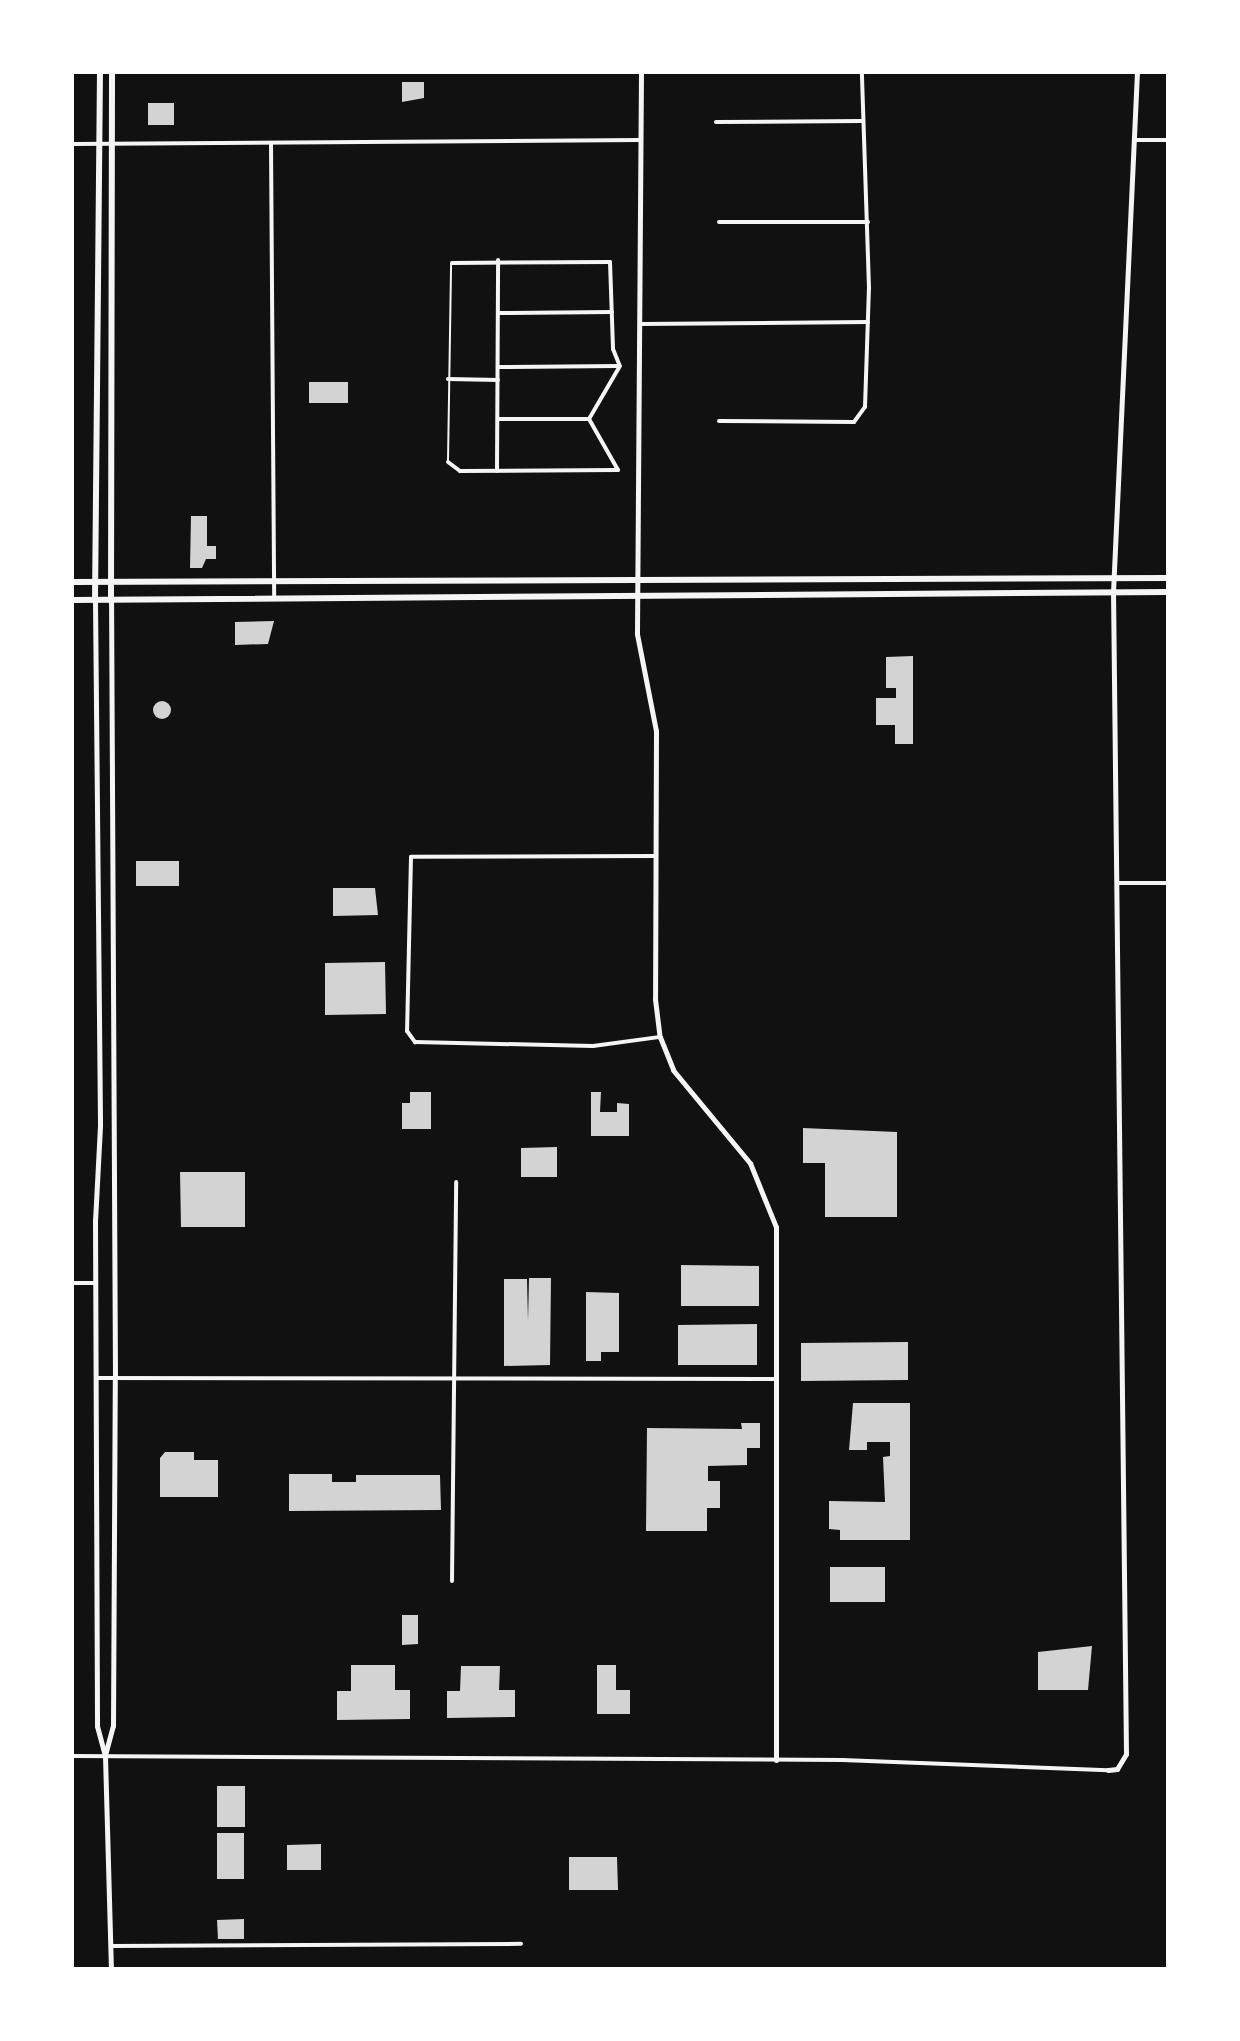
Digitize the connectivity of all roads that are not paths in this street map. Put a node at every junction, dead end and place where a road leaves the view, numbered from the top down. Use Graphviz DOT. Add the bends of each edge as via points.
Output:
graph roads {
  1 [pos="100,72"];
  2 [pos="112,72"];
  3 [pos="641,72"];
  4 [pos="862,72"];
  5 [pos="1137,72"];
  6 [pos="863,121"];
  7 [pos="716,122"];
  8 [pos="640,140"];
  9 [pos="1134,140"];
  10 [pos="1168,140"];
  11 [pos="271,143"];
  12 [pos="72,144"];
  13 [pos="99,144"];
  14 [pos="111,144"];
  15 [pos="719,222"];
  16 [pos="868,222"];
  17 [pos="498,260"];
  18 [pos="452,263"];
  19 [pos="612,312"];
  20 [pos="498,313"];
  21 [pos="868,322"];
  22 [pos="640,324"];
  23 [pos="620,366"];
  24 [pos="498,367"];
  25 [pos="448,379"];
  26 [pos="498,380"];
  27 [pos="498,419"];
  28 [pos="589,419"];
  29 [pos="719,421"];
  30 [pos="448,462"];
  31 [pos="497,471"];
  32 [pos="1168,578"];
  33 [pos="1114,579"];
  34 [pos="72,582"];
  35 [pos="638,582"];
  36 [pos="95,583"];
  37 [pos="111,583"];
  38 [pos="274,585"];
  39 [pos="1113,592"];
  40 [pos="1168,592"];
  41 [pos="637,596"];
  42 [pos="72,600"];
  43 [pos="274,600"];
  44 [pos="95,601"];
  45 [pos="111,601"];
  46 [pos="656,856"];
  47 [pos="1119,883"];
  48 [pos="1168,883"];
  49 [pos="660,1037"];
  50 [pos="456,1182"];
  51 [pos="72,1283"];
  52 [pos="95,1283"];
  53 [pos="96,1378"];
  54 [pos="115,1378"];
  55 [pos="454,1379"];
  56 [pos="778,1379"];
  57 [pos="452,1581"];
  58 [pos="72,1756"];
  59 [pos="105,1756"];
  60 [pos="776,1760"];
  61 [pos="1108,1770"];
  62 [pos="521,1944"];
  63 [pos="111,1946"];
  64 [pos="111,1969"];
  1 -- 13 [label="main road"];
  2 -- 14 [label="main road"];
  3 -- 8 [label="street"];
  4 -- 6 [label="street"];
  5 -- 9 [label="street"];
  6 -- 7 [label="street"];
  6 -- 16 [label="street"];
  8 -- 11 [label="street"];
  8 -- 22 [label="street"];
  9 -- 10 [label="street"];
  9 -- 33 [label="street"];
  11 -- 14 [label="street"];
  11 -- 38 [label="street"];
  12 -- 13 [label="street"];
  13 -- 14 [label="street"];
  13 -- 36 [label="main road"];
  14 -- 37 [label="main road"];
  15 -- 16 [label="street"];
  16 -- 21 [label="street"];
  17 -- 18 [label="street"];
  17 -- 19 [label="street" via="610,262"];
  17 -- 20 [label="street"];
  18 -- 25 [label="lane"];
  19 -- 20 [label="street"];
  19 -- 23 [label="street" via="614,355"];
  20 -- 24 [label="street"];
  21 -- 22 [label="street"];
  21 -- 29 [label="street" via="866,401 860,418"];
  22 -- 35 [label="street"];
  23 -- 24 [label="street"];
  23 -- 28 [label="street"];
  24 -- 26 [label="street"];
  25 -- 26 [label="street"];
  25 -- 30 [label="lane"];
  26 -- 27 [label="street"];
  27 -- 28 [label="street"];
  27 -- 31 [label="street"];
  28 -- 31 [label="street" via="618,470"];
  30 -- 31 [label="street" via="455,470"];
  32 -- 33 [label="main road"];
  33 -- 35 [label="main road"];
  33 -- 39 [label="street"];
  34 -- 36 [label="main road"];
  35 -- 38 [label="main road"];
  35 -- 41 [label="street"];
  36 -- 37 [label="main road"];
  36 -- 44 [label="main road"];
  37 -- 38 [label="main road"];
  37 -- 45 [label="main road"];
  38 -- 43 [label="street"];
  39 -- 40 [label="main road"];
  39 -- 41 [label="main road"];
  39 -- 47 [label="street"];
  41 -- 43 [label="main road"];
  41 -- 46 [label="street" via="640,657 655,706"];
  42 -- 44 [label="main road"];
  43 -- 45 [label="main road"];
  44 -- 45 [label="main road"];
  44 -- 52 [label="street" via="100,1126"];
  45 -- 54 [label="street"];
  46 -- 49 [label="street" via="655,999"];
  46 -- 49 [label="street" via="411,857 407,1031 415,1042 593,1046"];
  47 -- 48 [label="street"];
  47 -- 61 [label="street" via="1126,1754 1117,1769"];
  49 -- 56 [label="street" via="687,1093 750,1163 771,1203 779,1258"];
  50 -- 55 [label="street"];
  51 -- 52 [label="street"];
  52 -- 53 [label="street"];
  53 -- 54 [label="street"];
  53 -- 59 [label="street" via="97,1726"];
  54 -- 55 [label="street"];
  54 -- 59 [label="street" via="113,1726"];
  55 -- 56 [label="street"];
  55 -- 57 [label="street"];
  56 -- 60 [label="street"];
  58 -- 59 [label="street"];
  59 -- 60 [label="street"];
  59 -- 63 [label="street"];
  60 -- 61 [label="street"];
  62 -- 63 [label="street"];
  63 -- 64 [label="street"];
}
